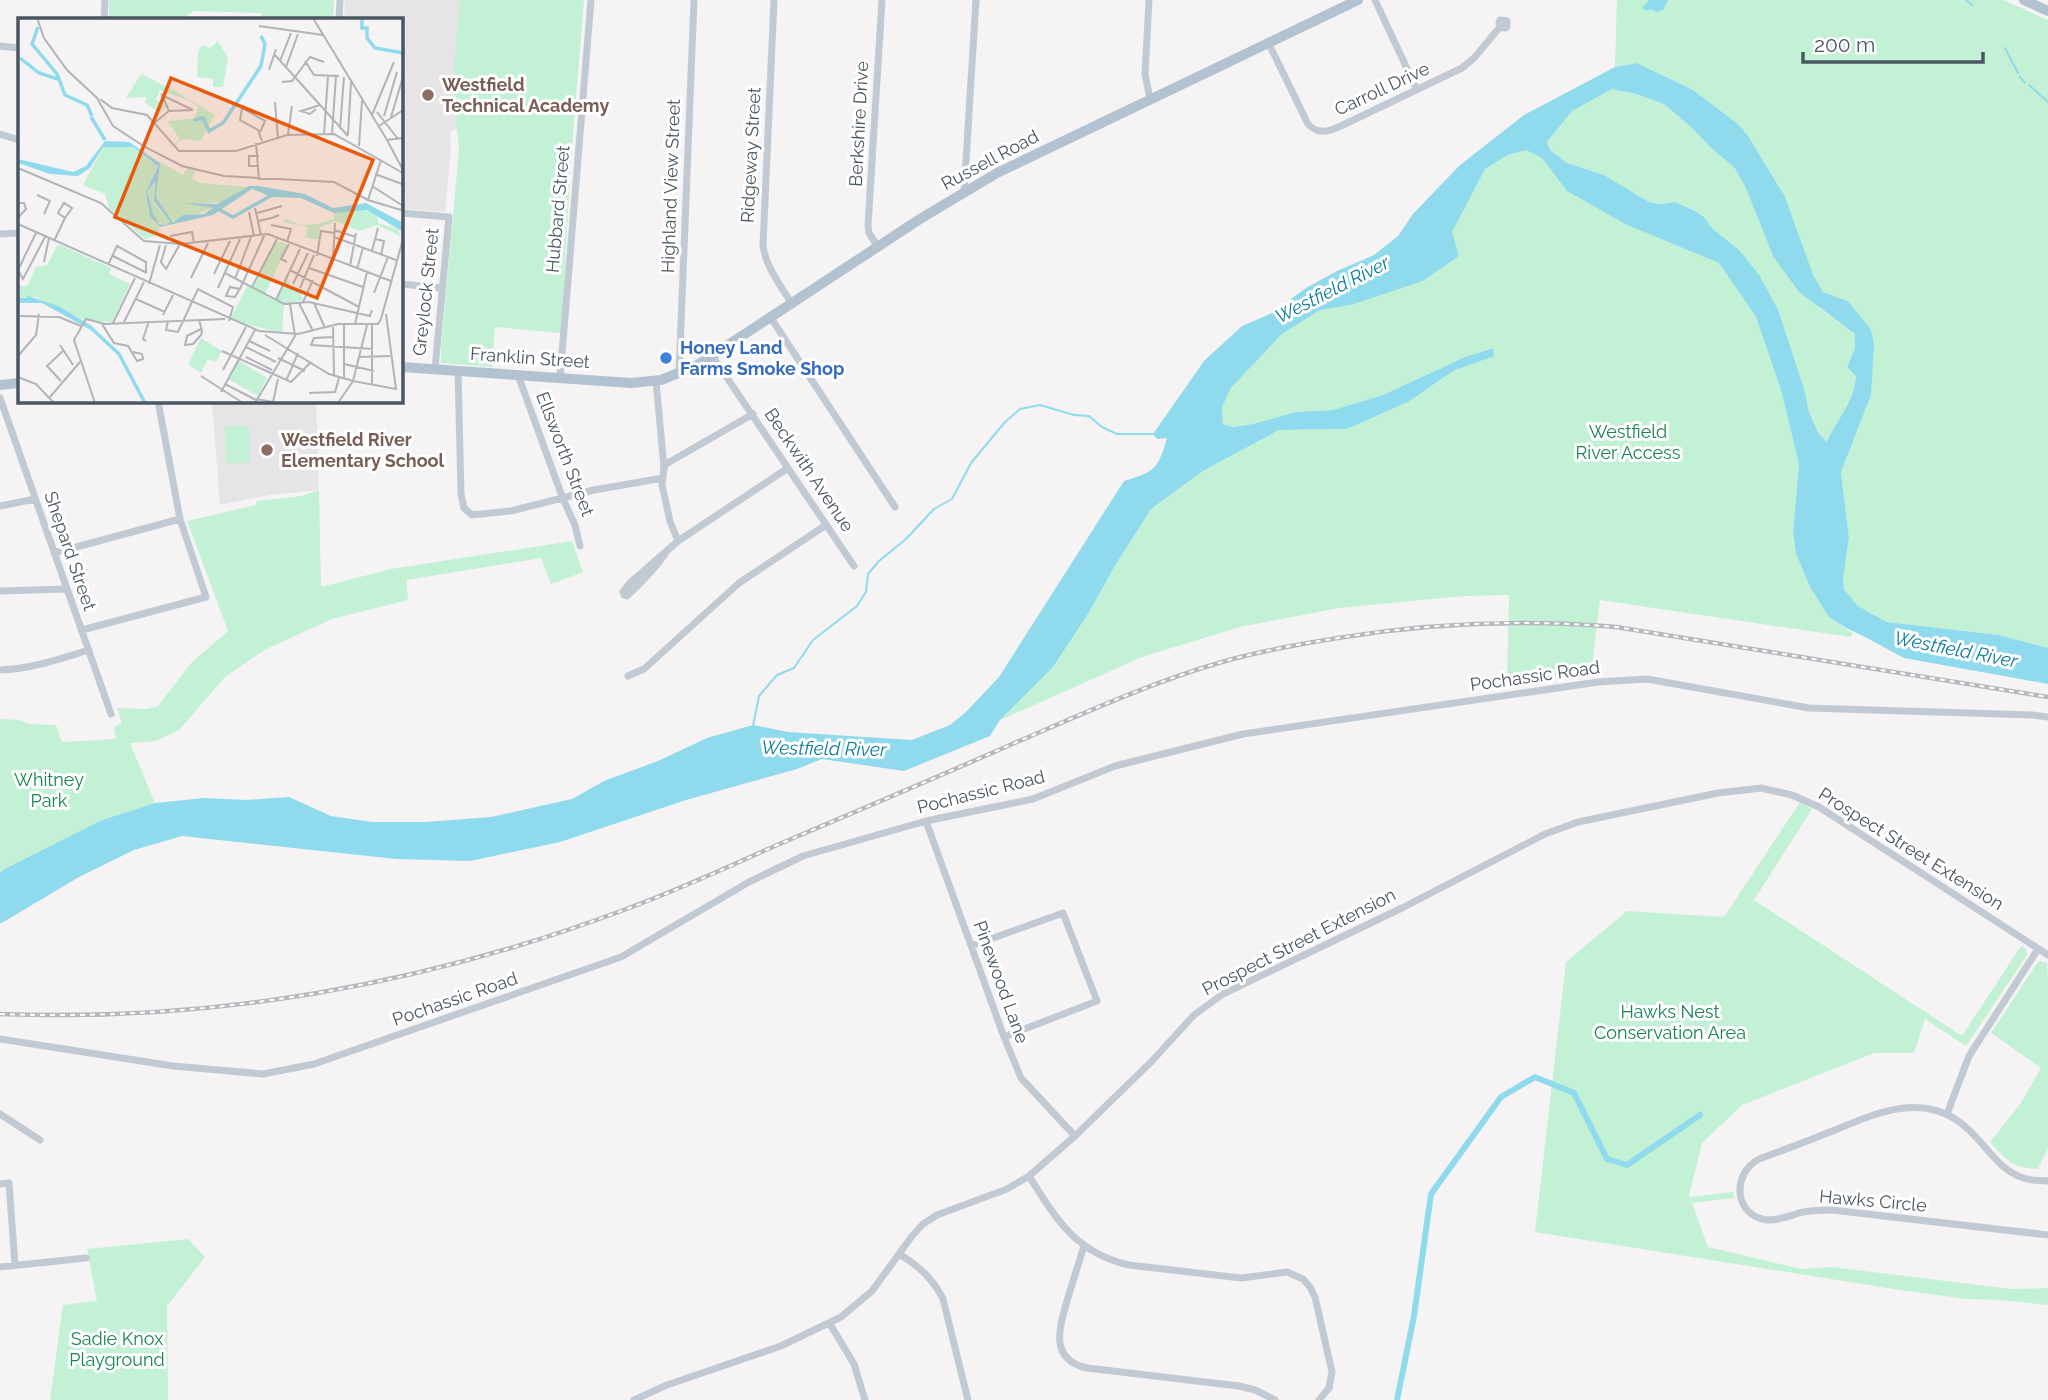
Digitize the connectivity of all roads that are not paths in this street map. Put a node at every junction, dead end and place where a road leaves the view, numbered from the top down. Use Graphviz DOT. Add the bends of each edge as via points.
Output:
graph roads {
  1 [pos="105,0"];
  2 [pos="340,0"];
  3 [pos="591,0"];
  4 [pos="694,0"];
  5 [pos="774,0"];
  6 [pos="882,0"];
  7 [pos="976,0"];
  8 [pos="1149,0"];
  9 [pos="1358,0"];
  10 [pos="1375,0"];
  11 [pos="2024,0"];
  12 [pos="2048,11"];
  13 [pos="104,18"];
  14 [pos="339,18"];
  15 [pos="1500,27"];
  16 [pos="1268,43"];
  17 [pos="0,46"];
  18 [pos="18,48"];
  19 [pos="1417,90"];
  20 [pos="1150,99"];
  21 [pos="0,134"];
  22 [pos="18,140"];
  23 [pos="964,193"];
  24 [pos="402,214"];
  25 [pos="18,233"];
  26 [pos="0,234"];
  27 [pos="878,247"];
  28 [pos="402,284"];
  29 [pos="442,288"];
  30 [pos="792,304"];
  31 [pos="771,318"];
  32 [pos="713,357"];
  33 [pos="402,367"];
  34 [pos="435,369"];
  35 [pos="458,370"];
  36 [pos="679,374"];
  37 [pos="518,375"];
  38 [pos="560,378"];
  39 [pos="656,381"];
  40 [pos="18,383"];
  41 [pos="0,385"];
  42 [pos="0,398"];
  43 [pos="158,402"];
  44 [pos="752,414"];
  45 [pos="664,468"];
  46 [pos="788,468"];
  47 [pos="663,478"];
  48 [pos="36,499"];
  49 [pos="563,499"];
  50 [pos="0,506"];
  51 [pos="895,507"];
  52 [pos="180,519"];
  53 [pos="826,525"];
  54 [pos="678,541"];
  55 [pos="580,546"];
  56 [pos="54,553"];
  57 [pos="665,554"];
  58 [pos="854,566"];
  59 [pos="67,589"];
  60 [pos="0,591"];
  61 [pos="82,631"];
  62 [pos="89,650"];
  63 [pos="0,670"];
  64 [pos="628,676"];
  65 [pos="111,714"];
  66 [pos="2048,717"];
  67 [pos="926,821"];
  68 [pos="971,946"];
  69 [pos="2038,949"];
  70 [pos="2048,955"];
  71 [pos="1004,1037"];
  72 [pos="0,1039"];
  73 [pos="0,1114"];
  74 [pos="1947,1114"];
  75 [pos="1075,1136"];
  76 [pos="40,1140"];
  77 [pos="1030,1176"];
  78 [pos="2048,1181"];
  79 [pos="0,1184"];
  80 [pos="2048,1235"];
  81 [pos="1084,1246"];
  82 [pos="899,1254"];
  83 [pos="86,1258"];
  84 [pos="15,1265"];
  85 [pos="0,1267"];
  86 [pos="830,1324"];
  87 [pos="634,1400"];
  88 [pos="865,1400"];
  89 [pos="968,1400"];
  90 [pos="1275,1400"];
  91 [pos="1319,1400"];
  1 -- 13 [label="street"];
  2 -- 14 [label="street"];
  3 -- 38 [label="street, Hubbard Street"];
  4 -- 36 [label="street, Highland View Street"];
  5 -- 30 [label="street, Ridgeway Street" via="763,245"];
  6 -- 27 [label="street, Berkshire Drive" via="868,225"];
  7 -- 23 [label="street"];
  8 -- 20 [label="street" via="1145,74"];
  9 -- 16 [label="main road, Russell Road"];
  10 -- 19 [label="street"];
  11 -- 12 [label="main road"];
  15 -- 19 [label="street, Carroll Drive" via="1470,62"];
  16 -- 19 [label="street, Carroll Drive" via="1306,121 1317,131 1336,129"];
  16 -- 20 [label="main road, Russell Road"];
  17 -- 18 [label="street"];
  20 -- 23 [label="main road, Russell Road"];
  21 -- 22 [label="street"];
  23 -- 27 [label="main road, Russell Road"];
  24 -- 29 [label="street, Greylock Street" via="449,217"];
  25 -- 26 [label="street"];
  27 -- 30 [label="main road, Russell Road"];
  28 -- 29 [label="street"];
  29 -- 34 [label="street, Greylock Street"];
  30 -- 31 [label="main road, Russell Road"];
  31 -- 32 [label="main road, Russell Road"];
  31 -- 51 [label="street"];
  32 -- 36 [label="main road, Russell Road"];
  32 -- 44 [label="street, Beckwith Avenue"];
  33 -- 34 [label="main road, Franklin Street"];
  34 -- 35 [label="main road, Franklin Street"];
  35 -- 37 [label="main road, Franklin Street"];
  35 -- 49 [label="street" via="461,503 467,512 511,511"];
  36 -- 39 [label="main road, Russell Road"];
  37 -- 38 [label="main road, Franklin Street"];
  37 -- 49 [label="street, Ellsworth Street"];
  38 -- 39 [label="main road, Franklin Street"];
  39 -- 45 [label="street"];
  40 -- 41 [label="main road"];
  42 -- 48 [label="street, Shepard Street"];
  43 -- 52 [label="street"];
  44 -- 45 [label="street"];
  44 -- 46 [label="street, Beckwith Avenue"];
  45 -- 47 [label="street"];
  46 -- 53 [label="street, Beckwith Avenue"];
  46 -- 54 [label="street"];
  47 -- 49 [label="street"];
  47 -- 54 [label="street"];
  48 -- 50 [label="street"];
  48 -- 56 [label="street, Shepard Street"];
  49 -- 55 [label="street, Ellsworth Street"];
  52 -- 56 [label="street"];
  52 -- 61 [label="street" via="206,597"];
  53 -- 58 [label="street, Beckwith Avenue"];
  53 -- 64 [label="street" via="739,583 644,669"];
  54 -- 57 [label="street"];
  56 -- 59 [label="street, Shepard Street"];
  57 -- 57 [label="street" via="630,583 624,595 633,591"];
  59 -- 60 [label="street"];
  59 -- 61 [label="street, Shepard Street"];
  61 -- 62 [label="street, Shepard Street"];
  62 -- 63 [label="street" via="38,666"];
  62 -- 65 [label="street, Shepard Street"];
  66 -- 67 [label="street, Pochassic Road" via="1809,708 1647,679 1598,682 1243,734 1115,766 1033,799"];
  67 -- 68 [label="street, Pinewood Lane"];
  67 -- 72 [label="street, Pochassic Road" via="803,856 621,957 314,1065 263,1074 173,1066"];
  68 -- 71 [label="street, Pinewood Lane"];
  68 -- 71 [label="street" via="1063,913 1097,1002"];
  69 -- 70 [label="street, Prospect Street Extension"];
  69 -- 74 [label="street" via="1969,1056"];
  69 -- 75 [label="street, Prospect Street Extension" via="1819,807 1761,788 1714,794 1578,821 1545,834 1223,994 1194,1015"];
  71 -- 75 [label="street, Pinewood Lane" via="1021,1078"];
  73 -- 76 [label="street"];
  74 -- 78 [label="street, Hawks Circle" via="1968,1129 2006,1170 2022,1178"];
  74 -- 80 [label="street, Hawks Circle" via="1920,1108 1890,1109 1759,1160 1743,1174 1742,1200 1753,1214 1770,1220 1826,1210"];
  75 -- 77 [label="street, Prospect Street Extension"];
  77 -- 81 [label="street" via="1061,1224"];
  77 -- 82 [label="street, Prospect Street Extension" via="930,1219"];
  79 -- 84 [label="street" via="9,1183"];
  81 -- 90 [label="street" via="1059,1331 1061,1348 1072,1362 1087,1368 1239,1386"];
  81 -- 91 [label="street" via="1129,1265 1241,1278 1287,1272 1303,1279 1315,1297 1332,1371 1329,1388"];
  82 -- 86 [label="street, Prospect Street Extension" via="872,1291"];
  82 -- 89 [label="street" via="923,1270 943,1299"];
  83 -- 84 [label="street"];
  84 -- 85 [label="street"];
  86 -- 87 [label="street, Prospect Street Extension"];
  86 -- 88 [label="street" via="854,1364"];
}
